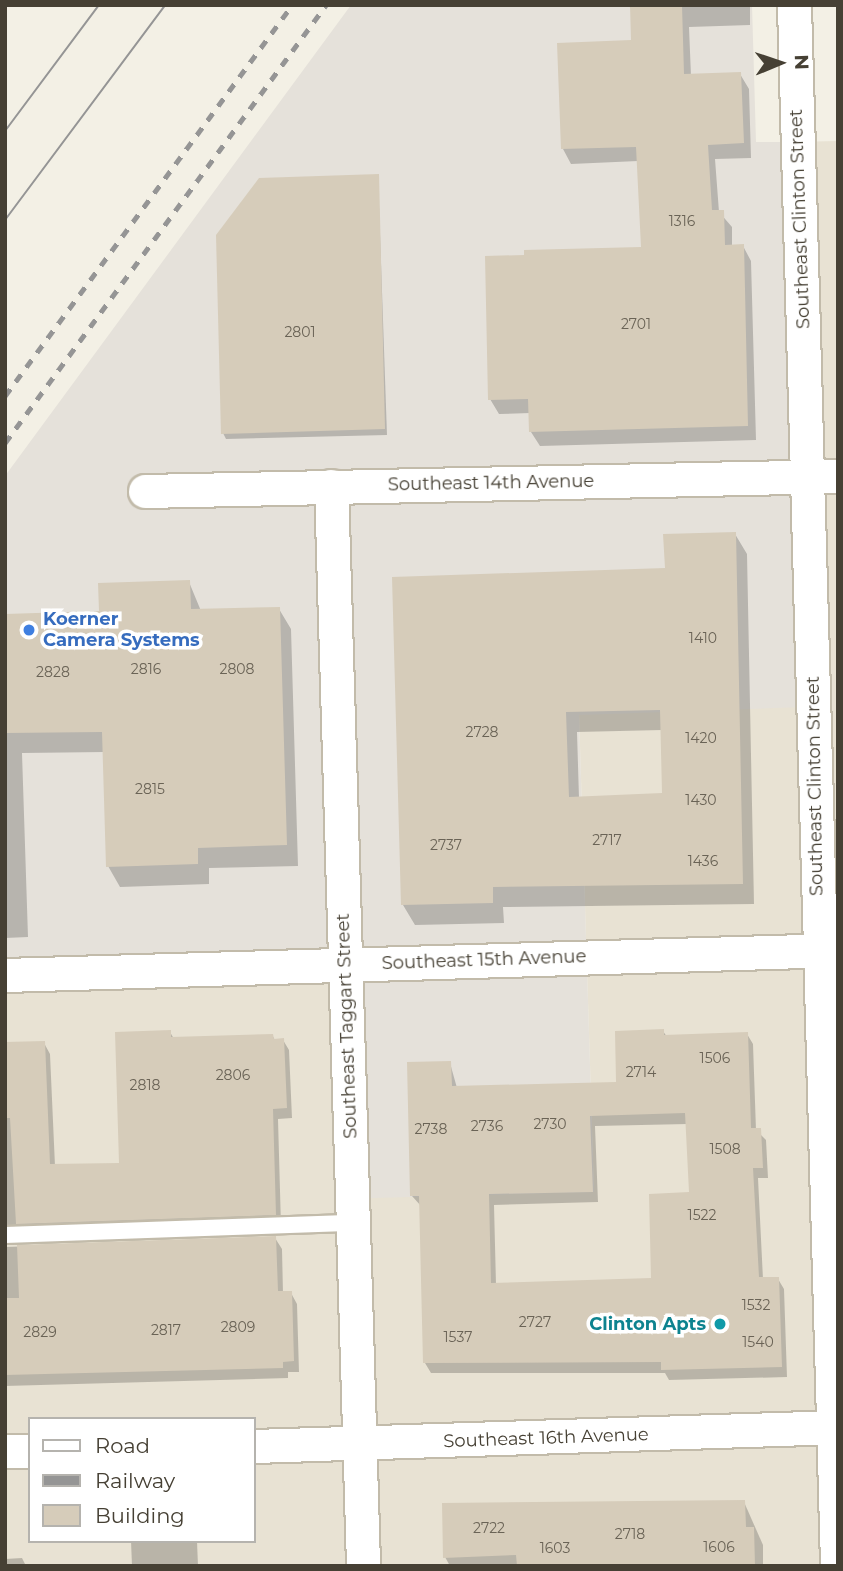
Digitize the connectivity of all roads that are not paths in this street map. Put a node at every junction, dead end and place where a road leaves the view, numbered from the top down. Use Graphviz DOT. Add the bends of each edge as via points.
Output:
graph roads {
  1 [pos="794,5"];
  2 [pos="823,476"];
  3 [pos="331,486"];
  4 [pos="145,491"];
  5 [pos="828,950"];
  6 [pos="345,964"];
  7 [pos="5,975"];
  8 [pos="352,1223"];
  9 [pos="5,1235"];
  10 [pos="835,1427"];
  11 [pos="359,1444"];
  12 [pos="256,1446"];
  13 [pos="5,1451"];
  14 [pos="28,1451"];
  15 [pos="363,1566"];
  16 [pos="837,1566"];
  1 -- 2 [label="street, Southeast Clinton Street"];
  2 -- 3 [label="street, Southeast 14th Avenue"];
  2 -- 5 [label="street, Southeast Clinton Street"];
  3 -- 4 [label="street, Southeast 14th Avenue"];
  3 -- 6 [label="street, Southeast Taggart Street"];
  5 -- 6 [label="street, Southeast 15th Avenue"];
  5 -- 10 [label="street, Southeast Clinton Street"];
  6 -- 7 [label="street, Southeast 15th Avenue"];
  6 -- 8 [label="street, Southeast Taggart Street"];
  8 -- 9 [label="lane"];
  8 -- 11 [label="street, Southeast Taggart Street"];
  10 -- 11 [label="street, Southeast 16th Avenue"];
  10 -- 16 [label="street, Southeast Clinton Street"];
  11 -- 12 [label="street, Southeast 16th Avenue"];
  11 -- 15 [label="street, Southeast Taggart Street"];
  13 -- 14 [label="street"];
}
